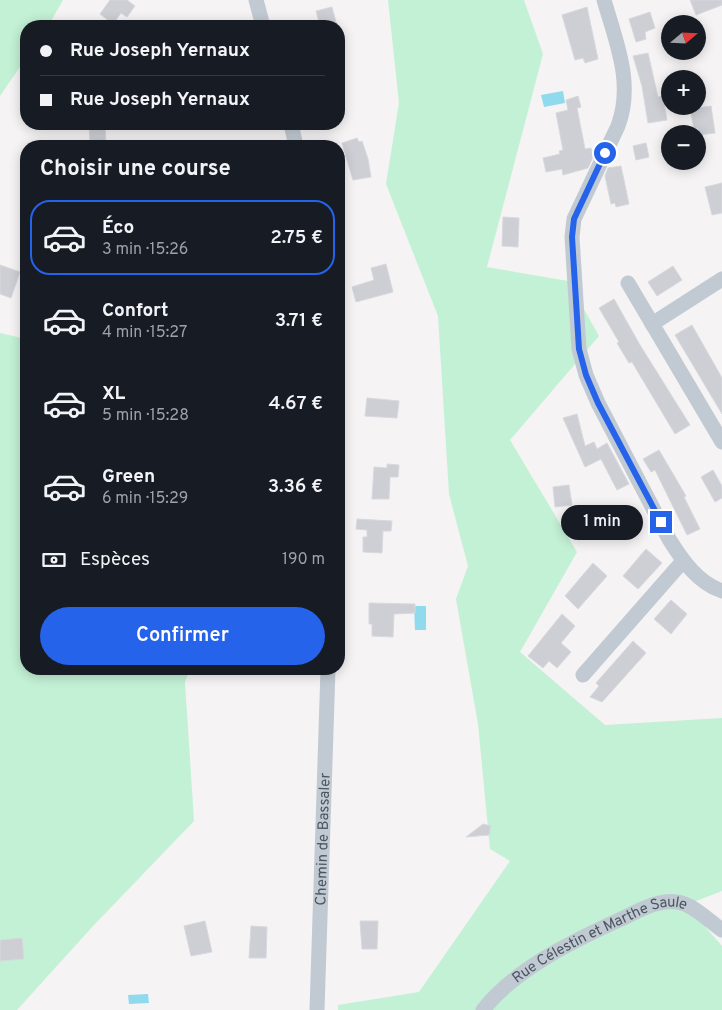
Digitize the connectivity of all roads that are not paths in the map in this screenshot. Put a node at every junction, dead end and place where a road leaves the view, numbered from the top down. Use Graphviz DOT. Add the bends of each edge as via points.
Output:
graph roads {
  1 [pos="256,0"];
  2 [pos="604,0"];
  3 [pos="262,20"];
  4 [pos="722,279"];
  5 [pos="628,283"];
  6 [pos="652,324"];
  7 [pos="722,442"];
  8 [pos="683,561"];
  9 [pos="722,591"];
  10 [pos="328,675"];
  11 [pos="583,676"];
  12 [pos="722,930"];
  13 [pos="317,1010"];
  14 [pos="483,1010"];
  1 -- 3 [label="street"];
  2 -- 8 [label="street" via="626,93 623,111 574,219 572,237 579,349 598,403"];
  4 -- 6 [label="street"];
  5 -- 6 [label="street"];
  6 -- 7 [label="street"];
  8 -- 9 [label="street" via="710,587"];
  8 -- 11 [label="street"];
  10 -- 13 [label="street, Chemin de Bassaler"];
  12 -- 14 [label="street, Rue Célestin et Marthe Saule" via="692,908 677,902 654,904 569,943 511,982"];
}
